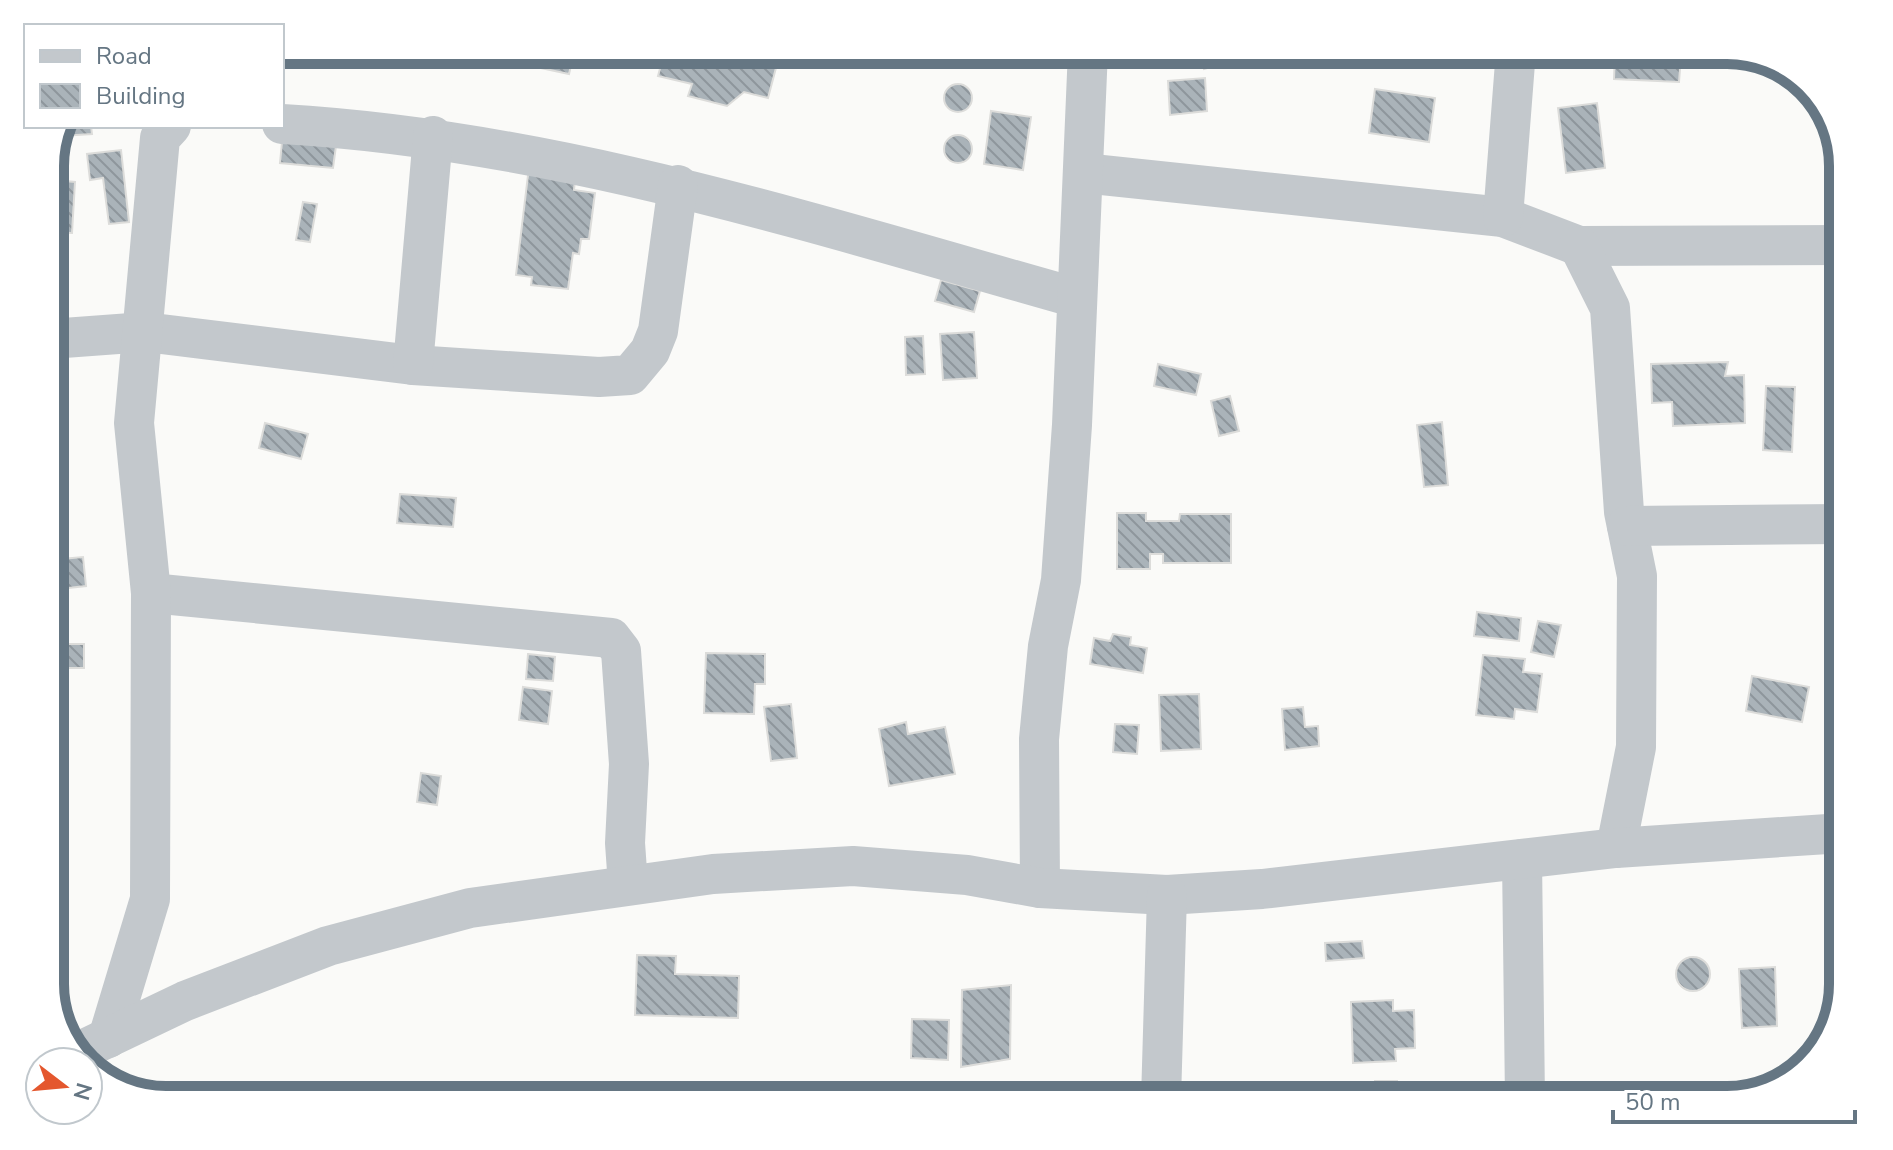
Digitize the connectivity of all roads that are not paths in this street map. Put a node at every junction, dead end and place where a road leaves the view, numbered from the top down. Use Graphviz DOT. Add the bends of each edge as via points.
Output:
graph roads {
  1 [pos="1087,64"];
  2 [pos="1515,64"];
  3 [pos="284,124"];
  4 [pos="169,128"];
  5 [pos="433,136"];
  6 [pos="1083,173"];
  7 [pos="678,185"];
  8 [pos="1503,217"];
  9 [pos="1829,245"];
  10 [pos="1579,246"];
  11 [pos="1077,298"];
  12 [pos="145,332"];
  13 [pos="64,338"];
  14 [pos="413,365"];
  15 [pos="1829,524"];
  16 [pos="1627,526"];
  17 [pos="151,593"];
  18 [pos="1829,834"];
  19 [pos="1616,848"];
  20 [pos="1522,859"];
  21 [pos="628,885"];
  22 [pos="1040,888"];
  23 [pos="1167,895"];
  24 [pos="92,1045"];
  25 [pos="1161,1086"];
  26 [pos="1525,1086"];
  1 -- 6 [label="street"];
  2 -- 8 [label="street"];
  3 -- 5 [label="street"];
  4 -- 12 [label="street" via="160,138"];
  5 -- 7 [label="street"];
  5 -- 14 [label="street"];
  6 -- 8 [label="street"];
  6 -- 11 [label="street"];
  7 -- 11 [label="street"];
  7 -- 14 [label="street" via="658,331 630,375"];
  8 -- 10 [label="street"];
  9 -- 10 [label="street"];
  10 -- 16 [label="street" via="1610,308"];
  11 -- 22 [label="street" via="1061,580 1039,739"];
  12 -- 13 [label="street"];
  12 -- 14 [label="street"];
  12 -- 17 [label="street" via="134,423"];
  15 -- 16 [label="street"];
  16 -- 19 [label="street" via="1637,576 1636,747"];
  17 -- 21 [label="street" via="611,638 621,651 629,764"];
  17 -- 24 [label="street" via="150,899"];
  18 -- 19 [label="street"];
  19 -- 20 [label="street"];
  20 -- 23 [label="street"];
  20 -- 26 [label="street"];
  21 -- 22 [label="street" via="853,866 967,875"];
  21 -- 24 [label="street" via="470,908 328,946 185,1001"];
  22 -- 23 [label="street"];
  23 -- 25 [label="street"];
}
